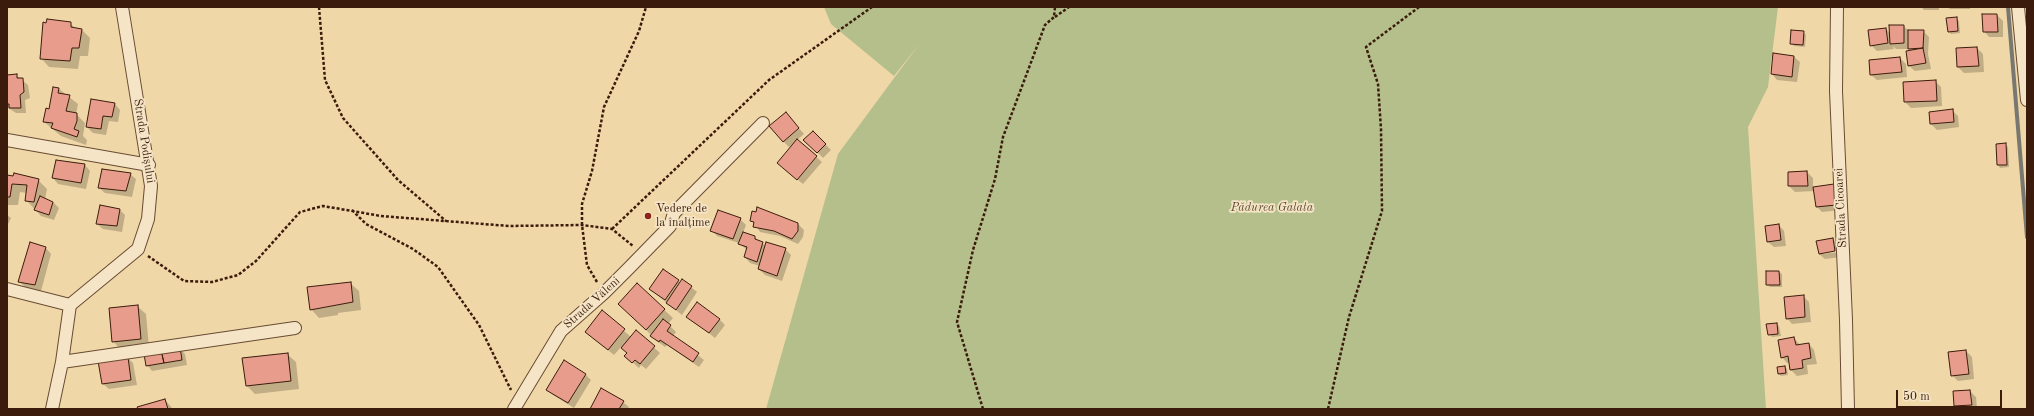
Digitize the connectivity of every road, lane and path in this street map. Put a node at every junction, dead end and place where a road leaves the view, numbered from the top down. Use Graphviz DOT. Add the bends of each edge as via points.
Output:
graph roads {
  1 [pos="122,7"];
  2 [pos="319,7"];
  3 [pos="646,7"];
  4 [pos="872,7"];
  5 [pos="1055,7"];
  6 [pos="1069,7"];
  7 [pos="1419,7"];
  8 [pos="1838,7"];
  9 [pos="2018,7"];
  10 [pos="1054,17"];
  11 [pos="2027,100"];
  12 [pos="763,123"];
  13 [pos="7,140"];
  14 [pos="149,165"];
  15 [pos="351,210"];
  16 [pos="446,221"];
  17 [pos="582,225"];
  18 [pos="612,228"];
  19 [pos="138,249"];
  20 [pos="643,254"];
  21 [pos="7,289"];
  22 [pos="604,293"];
  23 [pos="70,305"];
  24 [pos="295,328"];
  25 [pos="62,362"];
  26 [pos="519,407"];
  27 [pos="52,409"];
  28 [pos="983,409"];
  29 [pos="1328,409"];
  30 [pos="1848,409"];
  1 -- 14 [label="street, Strada Podișului"];
  2 -- 16 [label="path" via="325,80 343,118 398,180"];
  3 -- 17 [label="path" via="639,31 604,107 592,171 582,204"];
  4 -- 18 [label="path" via="769,80"];
  5 -- 10 [label="path"];
  6 -- 10 [label="path"];
  7 -- 29 [label="path" via="1366,47 1378,84 1382,211 1349,317"];
  8 -- 30 [label="street, Strada Cicoarei" via="1836,92"];
  9 -- 11 [label="street"];
  10 -- 28 [label="path" via="1045,25 1003,137 995,179 973,250 957,322"];
  12 -- 20 [label="street, Strada Văleni" via="674,213 670,226"];
  13 -- 14 [label="street"];
  14 -- 19 [label="street, Strada Podișului" via="152,186 148,219"];
  15 -- 16 [label="path" via="381,216"];
  15 -- 19 [label="path" via="323,206 300,212 256,261 238,275 212,282 184,281"];
  15 -- 26 [label="path" via="366,224 413,249 438,267 479,325"];
  16 -- 17 [label="path" via="509,226"];
  17 -- 18 [label="path"];
  17 -- 22 [label="path" via="587,265"];
  18 -- 20 [label="path"];
  19 -- 23 [label="street"];
  20 -- 22 [label="street, Strada Văleni"];
  21 -- 23 [label="street"];
  22 -- 26 [label="street, Strada Văleni" via="561,331"];
  23 -- 25 [label="street"];
  24 -- 25 [label="street"];
  25 -- 27 [label="street"];
}
